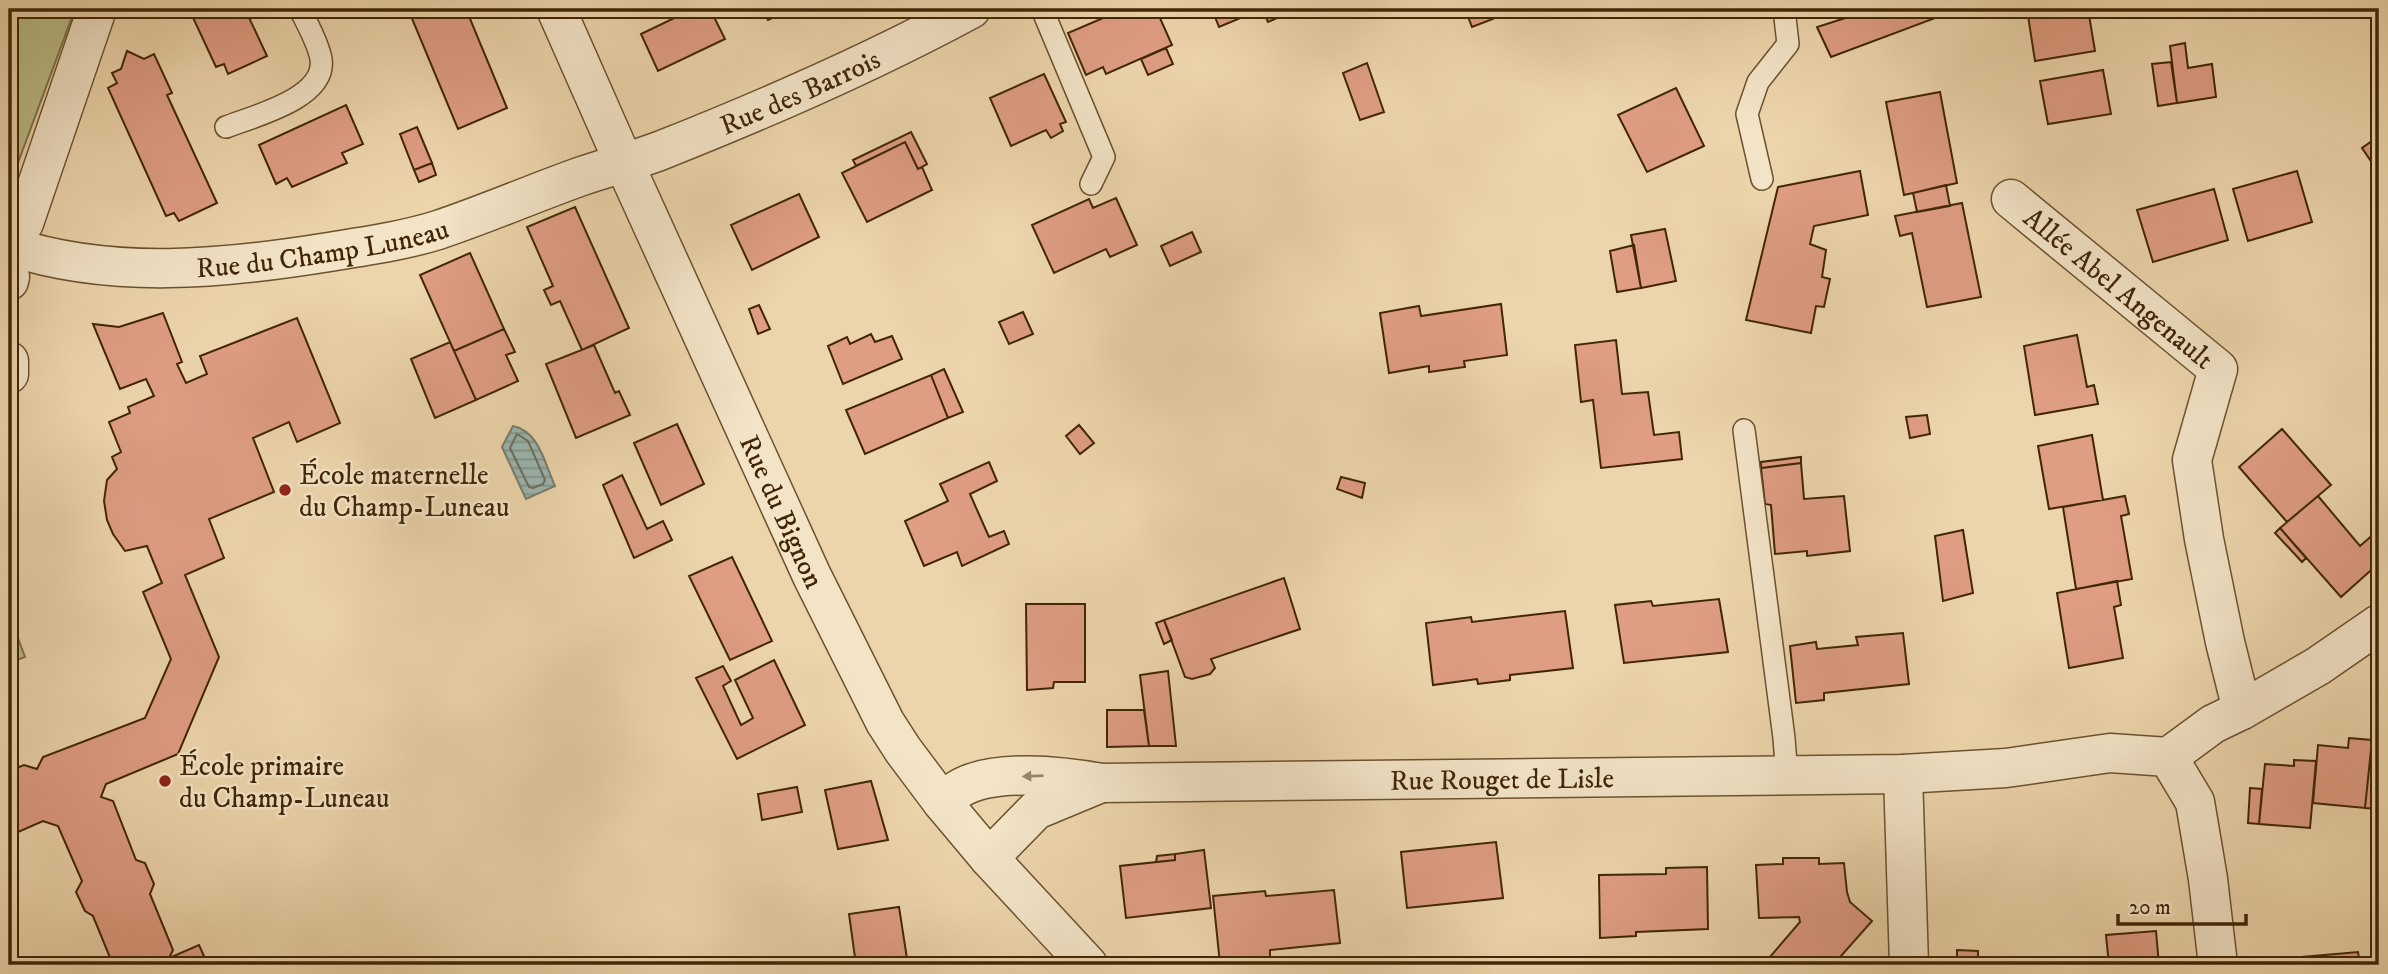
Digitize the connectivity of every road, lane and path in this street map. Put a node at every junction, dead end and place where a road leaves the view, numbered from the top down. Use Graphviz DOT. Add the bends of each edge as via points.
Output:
graph roads {
  1 [pos="97,9"];
  2 [pos="300,9"];
  3 [pos="556,9"];
  4 [pos="971,9"];
  5 [pos="1042,9"];
  6 [pos="1784,9"];
  7 [pos="226,127"];
  8 [pos="624,163"];
  9 [pos="1762,179"];
  10 [pos="1091,184"];
  11 [pos="2011,199"];
  12 [pos="13,257"];
  13 [pos="9,361"];
  14 [pos="9,374"];
  15 [pos="1744,430"];
  16 [pos="2379,624"];
  17 [pos="2379,651"];
  18 [pos="2318,666"];
  19 [pos="2242,710"];
  20 [pos="2168,757"];
  21 [pos="1903,774"];
  22 [pos="1787,776"];
  23 [pos="1101,783"];
  24 [pos="942,802"];
  25 [pos="989,858"];
  26 [pos="1088,965"];
  27 [pos="1909,965"];
  28 [pos="2218,965"];
  1 -- 12 [label="street"];
  2 -- 7 [label="lane" via="321,56 316,83 304,95"];
  3 -- 8 [label="street, Rue du Bignon"];
  4 -- 8 [label="street, Rue des Barrois" via="863,65"];
  5 -- 10 [label="lane" via="1104,157"];
  6 -- 9 [label="lane" via="1788,44 1758,82 1747,114"];
  8 -- 12 [label="street, Rue du Champ Luneau" via="436,230 261,263 170,270 57,257"];
  8 -- 24 [label="street, Rue du Bignon" via="861,678 902,750"];
  11 -- 19 [label="street, Allée Abel Angenault" via="2218,369 2192,460 2204,539"];
  13 -- 14 [label="street"];
  15 -- 22 [label="lane"];
  16 -- 18 [label="street"];
  17 -- 18 [label="street"];
  18 -- 19 [label="street"];
  19 -- 20 [label="street" via="2213,724"];
  20 -- 21 [label="street, Rue Rouget de Lisle" via="2110,753 2006,768"];
  20 -- 28 [label="street" via="2194,802"];
  21 -- 22 [label="street, Rue Rouget de Lisle"];
  21 -- 27 [label="street"];
  22 -- 23 [label="street, Rue Rouget de Lisle"];
  23 -- 24 [label="street, Rue Rouget de Lisle, one-way" via="1059,776 982,779 959,788"];
  23 -- 25 [label="street, Rue Rouget de Lisle" via="1035,810"];
  24 -- 25 [label="street, Rue du Bignon"];
  25 -- 26 [label="street, Rue du Bignon"];
}
